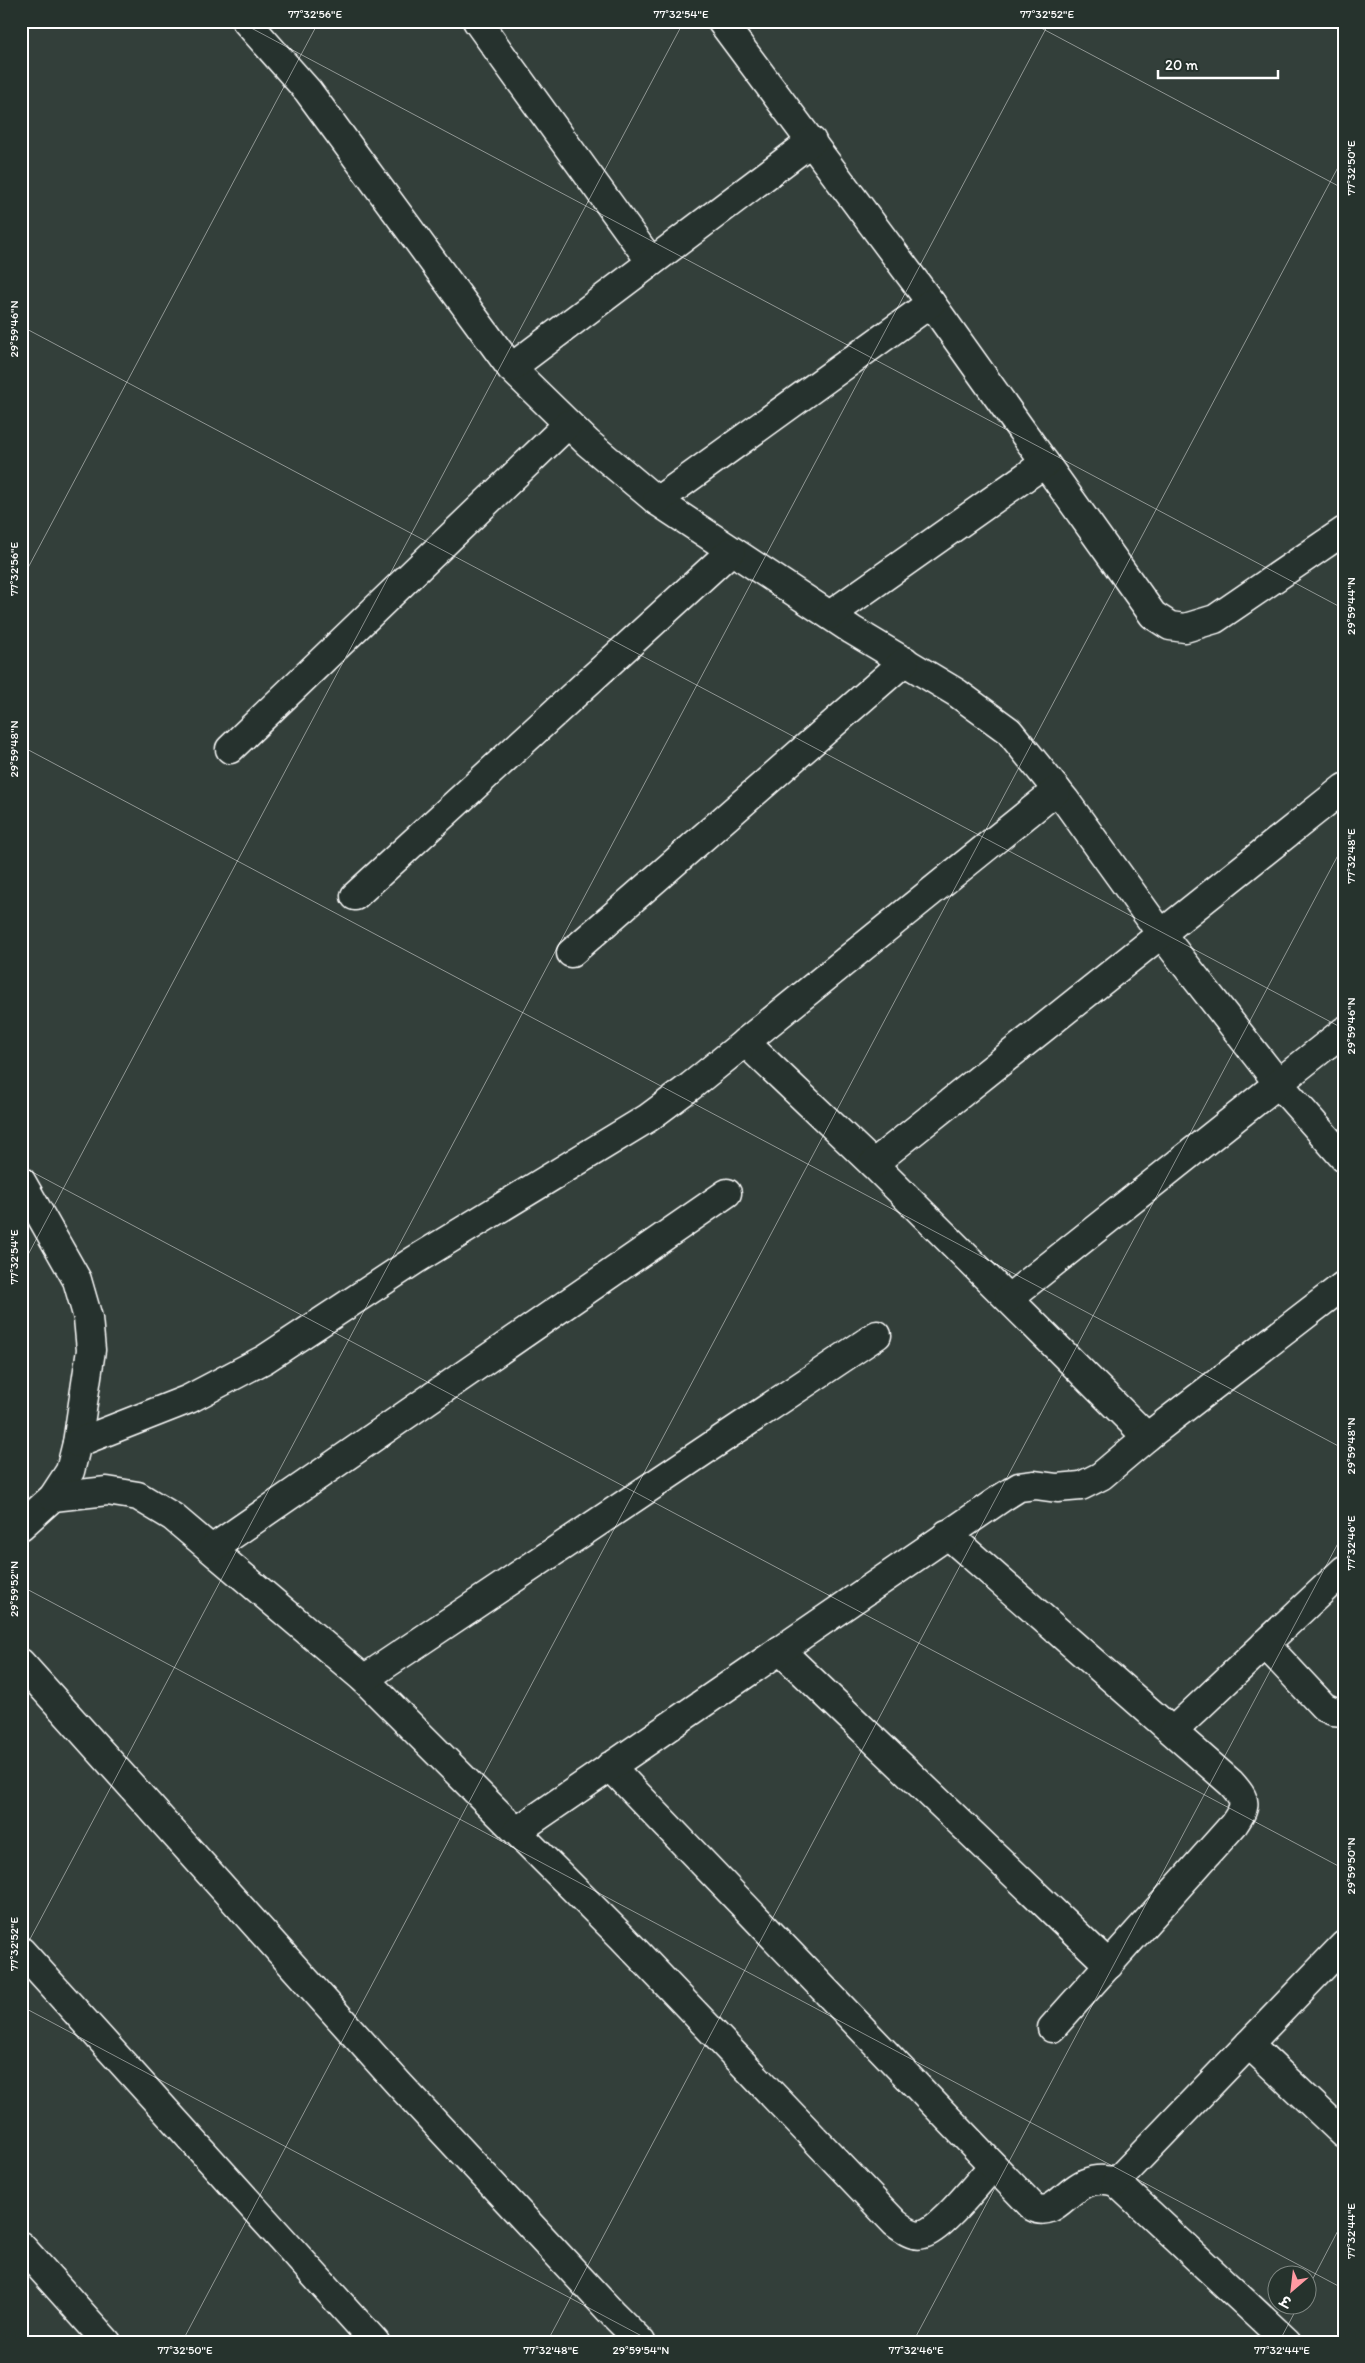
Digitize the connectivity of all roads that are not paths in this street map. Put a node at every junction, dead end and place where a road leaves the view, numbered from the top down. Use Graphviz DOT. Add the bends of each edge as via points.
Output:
graph roads {
  1 [pos="246,21"];
  2 [pos="476,21"];
  3 [pos="721,21"];
  4 [pos="812,141"];
  5 [pos="651,262"];
  6 [pos="930,303"];
  7 [pos="511,368"];
  8 [pos="568,424"];
  9 [pos="1045,463"];
  10 [pos="657,501"];
  11 [pos="1344,531"];
  12 [pos="731,551"];
  13 [pos="830,615"];
  14 [pos="905,661"];
  15 [pos="230,749"];
  16 [pos="1344,788"];
  17 [pos="1057,790"];
  18 [pos="355,896"];
  19 [pos="1162,935"];
  20 [pos="571,953"];
  21 [pos="1344,1030"];
  22 [pos="745,1042"];
  23 [pos="1278,1083"];
  24 [pos="1344,1158"];
  25 [pos="874,1164"];
  26 [pos="21,1181"];
  27 [pos="727,1194"];
  28 [pos="1344,1285"];
  29 [pos="1009,1298"];
  30 [pos="877,1335"];
  31 [pos="1147,1437"];
  32 [pos="77,1443"];
  33 [pos="54,1497"];
  34 [pos="21,1526"];
  35 [pos="947,1534"];
  36 [pos="212,1550"];
  37 [pos="1344,1570"];
  38 [pos="1266,1644"];
  39 [pos="780,1650"];
  40 [pos="21,1663"];
  41 [pos="364,1679"];
  42 [pos="1344,1712"];
  43 [pos="1173,1731"];
  44 [pos="610,1766"];
  45 [pos="516,1831"];
  46 [pos="1344,1945"];
  47 [pos="21,1951"];
  48 [pos="1109,1965"];
  49 [pos="1052,2028"];
  50 [pos="1249,2044"];
  51 [pos="1344,2134"];
  52 [pos="993,2166"];
  53 [pos="1116,2182"];
  54 [pos="21,2246"];
  55 [pos="107,2342"];
  56 [pos="375,2342"];
  57 [pos="642,2342"];
  58 [pos="1287,2342"];
  1 -- 7 [label="street" via="308,91"];
  2 -- 5 [label="street"];
  3 -- 4 [label="street"];
  4 -- 5 [label="street"];
  4 -- 6 [label="street"];
  5 -- 7 [label="street"];
  6 -- 9 [label="street"];
  6 -- 10 [label="street"];
  7 -- 8 [label="street"];
  8 -- 10 [label="street"];
  8 -- 15 [label="street"];
  9 -- 11 [label="street" via="1154,615 1170,626 1185,628 1215,619"];
  9 -- 13 [label="street"];
  10 -- 12 [label="street"];
  12 -- 13 [label="street"];
  12 -- 18 [label="street"];
  13 -- 14 [label="street"];
  14 -- 17 [label="street" via="1009,731"];
  14 -- 20 [label="street"];
  16 -- 19 [label="street"];
  17 -- 19 [label="street"];
  17 -- 22 [label="street"];
  19 -- 23 [label="street"];
  19 -- 25 [label="street"];
  21 -- 23 [label="street"];
  22 -- 25 [label="street"];
  22 -- 32 [label="street" via="648,1118 415,1260 265,1360 189,1399"];
  23 -- 24 [label="street"];
  23 -- 29 [label="street"];
  25 -- 29 [label="street"];
  26 -- 32 [label="street" via="77,1280 88,1318 91,1350"];
  27 -- 36 [label="street"];
  28 -- 31 [label="street"];
  29 -- 31 [label="street"];
  30 -- 41 [label="street"];
  31 -- 35 [label="street" via="1101,1476 1081,1486 1019,1488"];
  32 -- 33 [label="street" via="70,1471"];
  33 -- 34 [label="street"];
  33 -- 36 [label="street" via="107,1491 138,1496 173,1516"];
  35 -- 39 [label="street"];
  35 -- 43 [label="street"];
  36 -- 41 [label="street"];
  37 -- 38 [label="street"];
  38 -- 42 [label="street" via="1324,1706"];
  38 -- 43 [label="street"];
  39 -- 44 [label="street"];
  39 -- 48 [label="street"];
  40 -- 57 [label="street" via="398,2084"];
  41 -- 45 [label="street"];
  43 -- 48 [label="street" via="1243,1796 1244,1808 1234,1824"];
  44 -- 45 [label="street"];
  44 -- 52 [label="street"];
  45 -- 52 [label="street" via="622,1936 895,2223 910,2234 923,2234 939,2225"];
  46 -- 50 [label="street"];
  47 -- 56 [label="street"];
  48 -- 49 [label="street"];
  50 -- 51 [label="street"];
  50 -- 53 [label="street"];
  52 -- 53 [label="street" via="1040,2211 1050,2210 1088,2180 1103,2178"];
  53 -- 58 [label="street"];
  54 -- 55 [label="street"];
}
